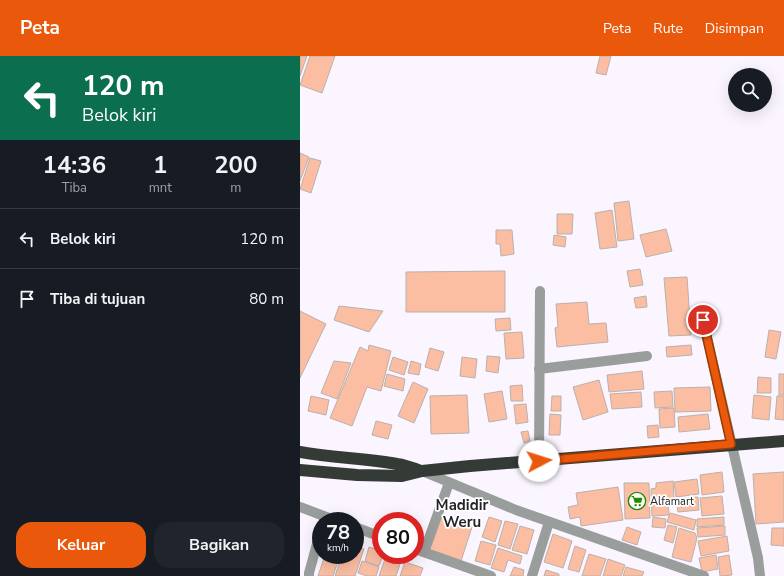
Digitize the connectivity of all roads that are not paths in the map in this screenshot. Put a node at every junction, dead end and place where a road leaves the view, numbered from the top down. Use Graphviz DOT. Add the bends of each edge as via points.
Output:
graph roads {
  1 [pos="540,291"];
  2 [pos="703,320"];
  3 [pos="647,356"];
  4 [pos="539,369"];
  5 [pos="784,441"];
  6 [pos="731,444"];
  7 [pos="300,452"];
  8 [pos="539,461"];
  9 [pos="300,470"];
  10 [pos="422,471"];
  11 [pos="449,483"];
  12 [pos="300,507"];
  13 [pos="312,513"];
  14 [pos="549,522"];
  15 [pos="424,541"];
  16 [pos="424,551"];
  17 [pos="312,562"];
  18 [pos="310,576"];
  19 [pos="491,576"];
  20 [pos="532,576"];
  21 [pos="704,576"];
  22 [pos="760,576"];
  1 -- 4 [label="street"];
  2 -- 6 [label="street"];
  3 -- 4 [label="street"];
  4 -- 8 [label="street"];
  5 -- 6 [label="highway"];
  6 -- 8 [label="highway"];
  6 -- 22 [label="street"];
  7 -- 10 [label="highway" via="398,464"];
  8 -- 10 [label="highway"];
  9 -- 10 [label="highway" via="402,476"];
  10 -- 11 [label="street"];
  11 -- 14 [label="street"];
  11 -- 15 [label="street"];
  12 -- 13 [label="street"];
  14 -- 20 [label="street"];
  14 -- 21 [label="street"];
  16 -- 19 [label="street"];
  17 -- 18 [label="street"];
}
